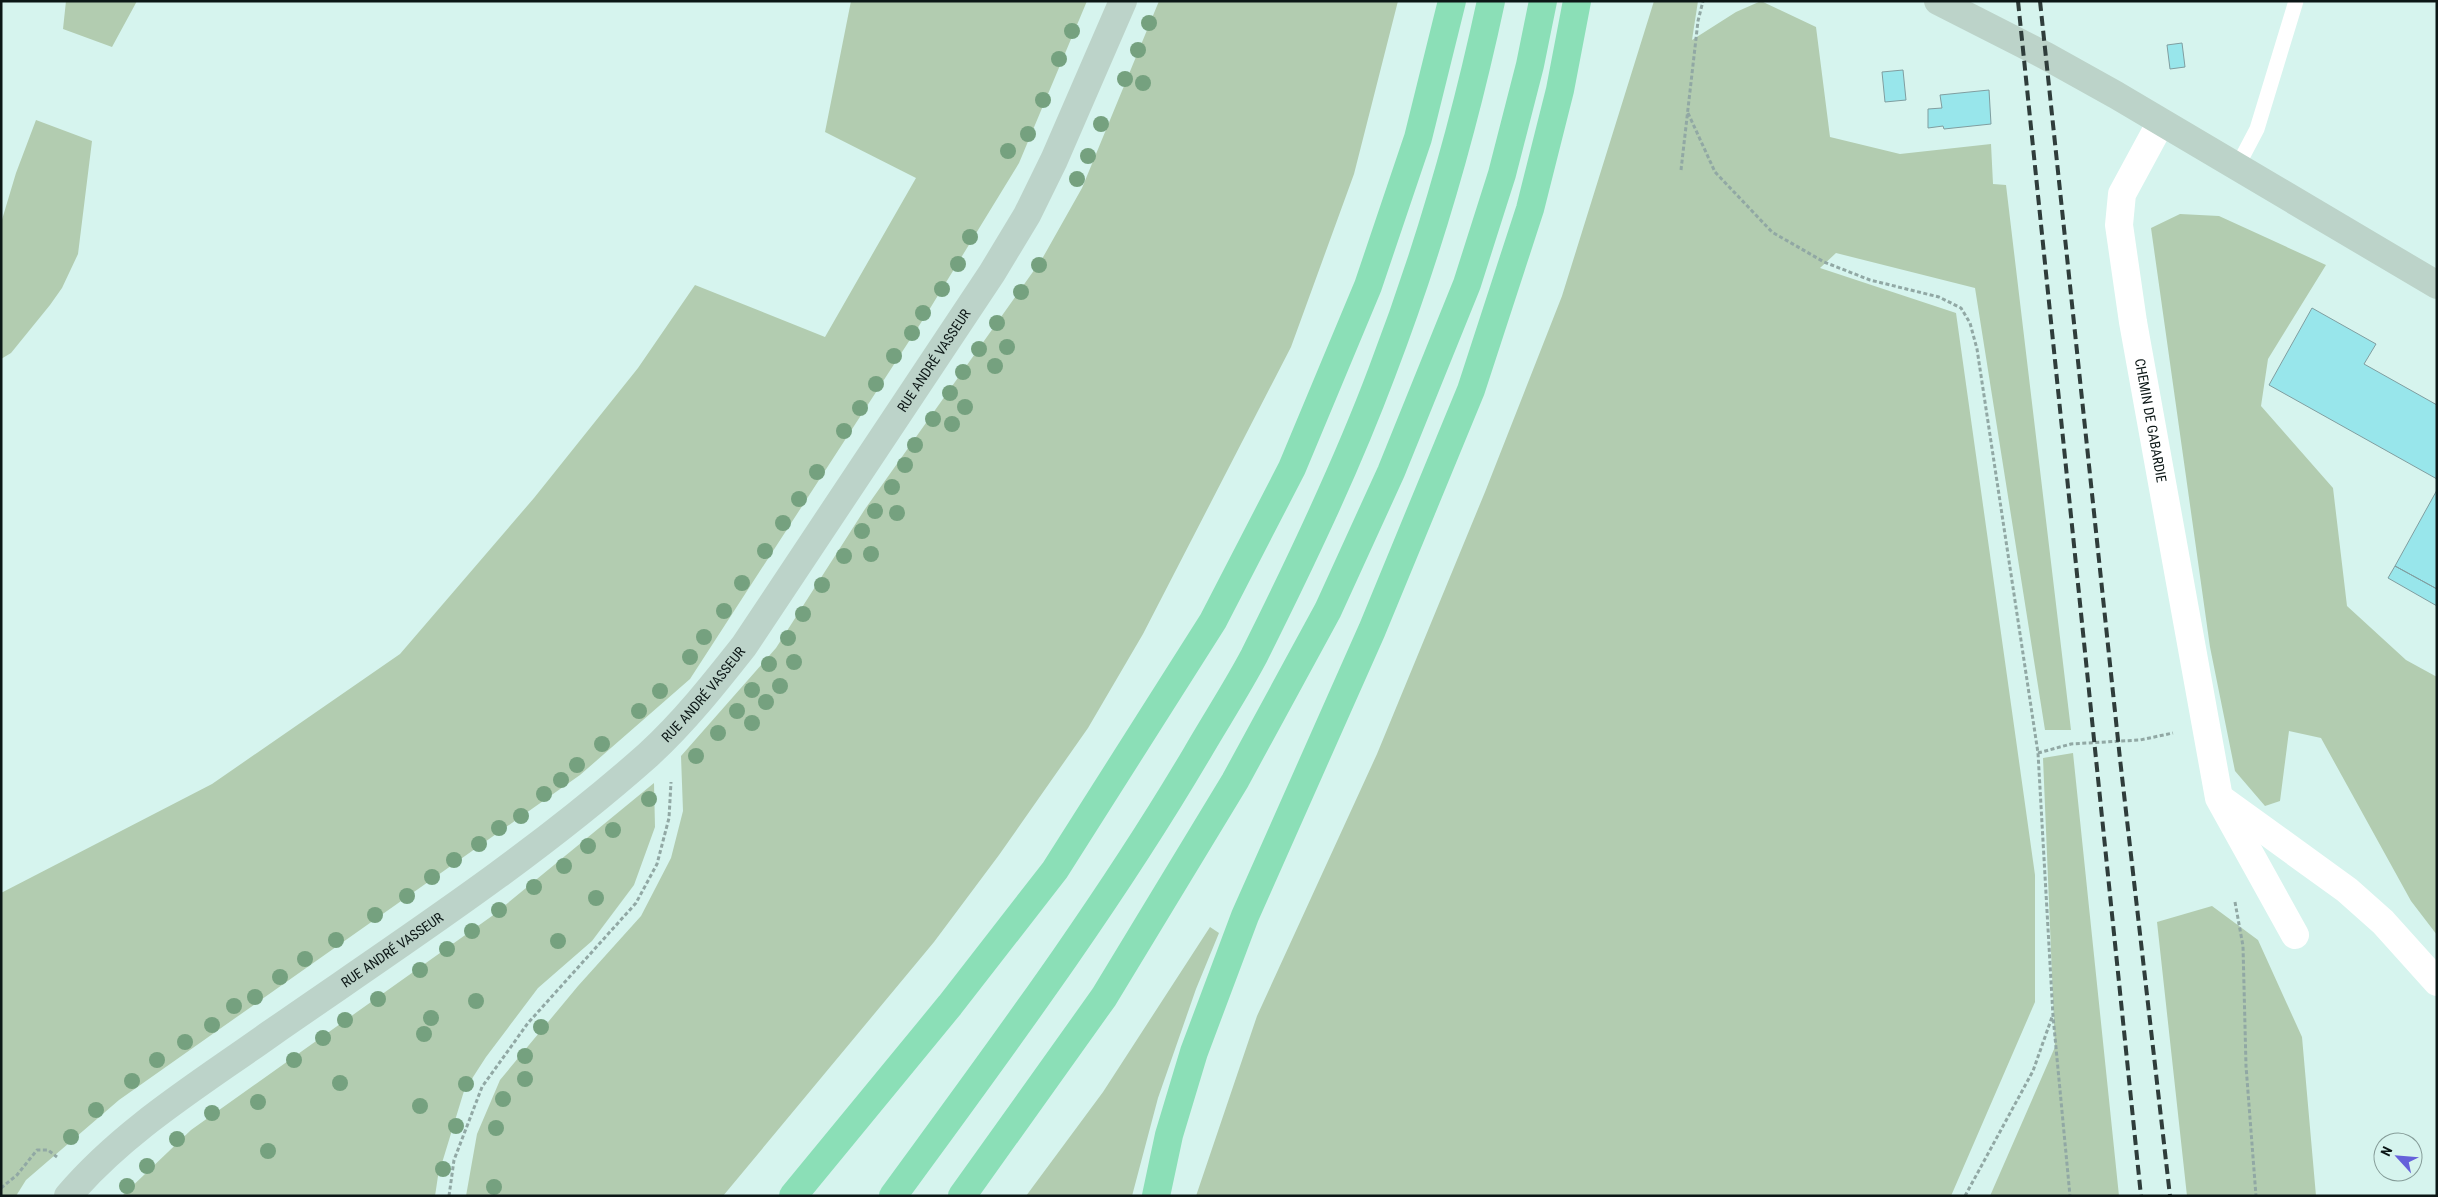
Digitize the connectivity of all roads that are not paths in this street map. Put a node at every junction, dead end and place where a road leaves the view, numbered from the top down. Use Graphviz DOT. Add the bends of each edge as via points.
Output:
graph roads {
  1 [pos="1123,1"];
  2 [pos="1452,1"];
  3 [pos="1490,1"];
  4 [pos="1543,1"];
  5 [pos="1577,1"];
  6 [pos="1938,1"];
  7 [pos="2296,1"];
  8 [pos="2161,122"];
  9 [pos="2237,167"];
  10 [pos="2437,285"];
  11 [pos="2219,798"];
  12 [pos="2295,935"];
  13 [pos="2437,982"];
  14 [pos="76,1186"];
  15 [pos="793,1196"];
  16 [pos="892,1196"];
  17 [pos="962,1196"];
  18 [pos="1156,1196"];
  1 -- 14 [label="street, RUE ANDRÉ VASSEUR" via="1027,215 992,273 744,646 707,693 649,754 534,849 191,1090 120,1144"];
  2 -- 15 [label="highway" via="1418,138 1368,286 1292,468 1213,621 1055,870"];
  3 -- 16 [label="highway" via="1480,51 1430,234 1382,373 1253,658 1148,836 1022,1019"];
  4 -- 17 [label="highway" via="1502,174 1467,284 1391,472 1328,610 1234,781 1104,997"];
  5 -- 18 [label="highway" via="1560,90 1530,209 1471,390 1372,630 1245,916 1194,1052 1169,1136"];
  6 -- 8 [label="street" via="2046,56"];
  7 -- 9 [label="lane" via="2257,129"];
  8 -- 9 [label="street"];
  8 -- 11 [label="street, CHEMIN DE GABARDIE" via="2122,194 2119,225 2133,322"];
  9 -- 10 [label="street"];
  11 -- 12 [label="street, CHEMIN DE GABARDIE"];
  11 -- 13 [label="street" via="2347,890 2383,922"];
}
